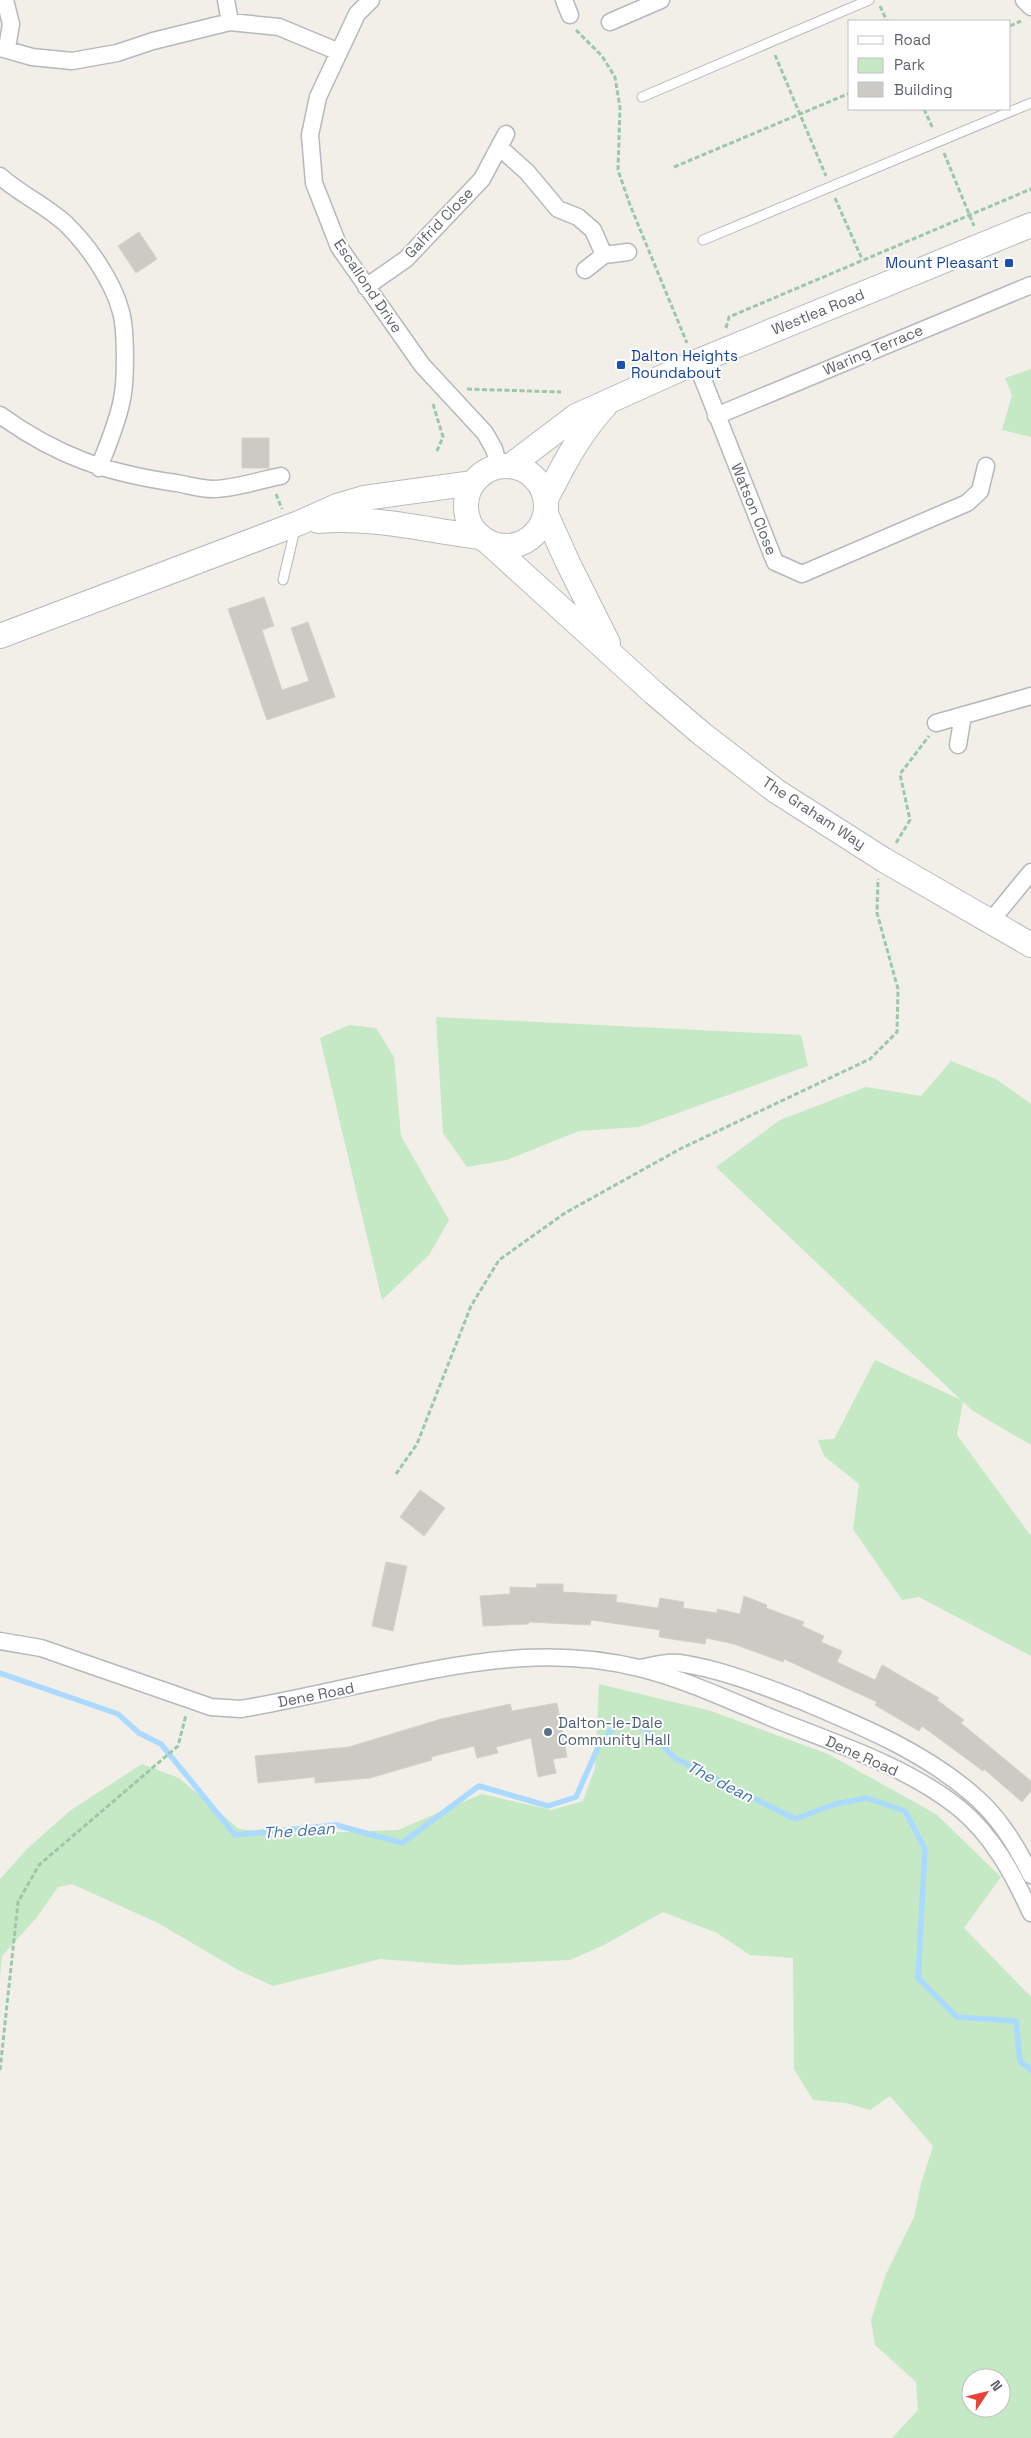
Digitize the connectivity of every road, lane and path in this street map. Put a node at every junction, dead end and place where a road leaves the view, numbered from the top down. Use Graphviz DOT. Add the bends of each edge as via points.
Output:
graph roads {
  1 [pos="5,0"];
  2 [pos="226,0"];
  3 [pos="371,0"];
  4 [pos="564,0"];
  5 [pos="661,0"];
  6 [pos="868,0"];
  7 [pos="878,0"];
  8 [pos="1024,0"];
  9 [pos="1031,7"];
  10 [pos="570,15"];
  11 [pos="887,20"];
  12 [pos="230,22"];
  13 [pos="610,22"];
  14 [pos="770,42"];
  15 [pos="3,48"];
  16 [pos="339,52"];
  17 [pos="848,94"];
  18 [pos="642,97"];
  19 [pos="1031,103"];
  20 [pos="924,110"];
  21 [pos="801,114"];
  22 [pos="939,142"];
  23 [pos="674,168"];
  24 [pos="0,176"];
  25 [pos="830,187"];
  26 [pos="1031,189"];
  27 [pos="970,216"];
  28 [pos="1031,224"];
  29 [pos="703,240"];
  30 [pos="981,245"];
  31 [pos="628,252"];
  32 [pos="604,255"];
  33 [pos="862,259"];
  34 [pos="585,270"];
  35 [pos="1031,285"];
  36 [pos="366,287"];
  37 [pos="725,332"];
  38 [pos="696,362"];
  39 [pos="443,388"];
  40 [pos="562,392"];
  41 [pos="432,401"];
  42 [pos="607,403"];
  43 [pos="0,415"];
  44 [pos="716,416"];
  45 [pos="436,453"];
  46 [pos="505,466"];
  47 [pos="986,466"];
  48 [pos="99,468"];
  49 [pos="281,476"];
  50 [pos="473,483"];
  51 [pos="546,507"];
  52 [pos="296,524"];
  53 [pos="484,540"];
  54 [pos="283,580"];
  55 [pos="0,636"];
  56 [pos="615,656"];
  57 [pos="1031,696"];
  58 [pos="962,714"];
  59 [pos="936,722"];
  60 [pos="958,745"];
  61 [pos="881,870"];
  62 [pos="1031,872"];
  63 [pos="990,922"];
  64 [pos="1031,945"];
  65 [pos="396,1474"];
  66 [pos="0,1640"];
  67 [pos="639,1668"];
  68 [pos="183,1725"];
  69 [pos="910,1765"];
  70 [pos="971,1792"];
  71 [pos="958,1808"];
  72 [pos="1006,1832"];
  73 [pos="992,1844"];
  74 [pos="1031,1876"];
  75 [pos="1025,1885"];
  76 [pos="1031,1913"];
  77 [pos="0,2070"];
  1 -- 15 [label="street" via="11,24"];
  2 -- 12 [label="street"];
  3 -- 16 [label="street, Escallond Drive" via="358,14"];
  4 -- 10 [label="street"];
  5 -- 13 [label="street"];
  6 -- 14 [label="lane"];
  7 -- 11 [label="path"];
  8 -- 9 [label="street"];
  10 -- 38 [label="path" via="578,34 602,56 615,78 620,108 618,170"];
  12 -- 15 [label="street" via="153,40 117,54 72,61"];
  12 -- 16 [label="street" via="279,27"];
  14 -- 18 [label="lane"];
  14 -- 21 [label="path"];
  16 -- 36 [label="street, Escallond Drive" via="318,97 310,135 314,183 339,247"];
  17 -- 21 [label="path"];
  19 -- 22 [label="lane"];
  20 -- 22 [label="path"];
  21 -- 23 [label="path"];
  21 -- 25 [label="path"];
  22 -- 25 [label="lane"];
  22 -- 27 [label="path"];
  24 -- 48 [label="street" via="63,221 85,244 105,276 122,313 122,399"];
  25 -- 29 [label="lane"];
  25 -- 33 [label="path"];
  26 -- 27 [label="path"];
  27 -- 30 [label="path"];
  27 -- 33 [label="path"];
  28 -- 30 [label="main road, Westlea Road"];
  30 -- 38 [label="main road, Westlea Road"];
  31 -- 32 [label="street"];
  32 -- 34 [label="street"];
  32 -- 36 [label="street, Galfrid Close" via="593,230 578,217 558,209 503,141 482,179 457,206 406,259"];
  33 -- 37 [label="path" via="729,317"];
  35 -- 44 [label="street, Waring Terrace"];
  36 -- 39 [label="street, Escallond Drive" via="422,365"];
  38 -- 42 [label="main road, Westlea Road"];
  38 -- 44 [label="street, Watson Close"];
  39 -- 40 [label="path"];
  39 -- 46 [label="street, Escallond Drive" via="485,433"];
  41 -- 45 [label="path" via="443,437"];
  42 -- 46 [label="main road, Westlea Road" via="576,416"];
  42 -- 51 [label="main road" via="586,427 563,465"];
  43 -- 48 [label="street" via="24,432"];
  44 -- 47 [label="street, Watson Close" via="775,562 802,574 967,503 980,491"];
  46 -- 50 [label="main road" via="484,472"];
  46 -- 51 [label="main road" via="522,469 534,476 542,487"];
  48 -- 49 [label="street" via="214,489"];
  50 -- 52 [label="main road" via="364,498 336,506"];
  50 -- 53 [label="main road" via="466,511 471,525"];
  51 -- 53 [label="main road" via="541,528 530,540 515,546 499,546"];
  51 -- 56 [label="main road, The Graham Way" via="567,561"];
  52 -- 53 [label="main road" via="374,521"];
  52 -- 54 [label="lane"];
  52 -- 55 [label="main road"];
  53 -- 56 [label="main road, The Graham Way"];
  56 -- 61 [label="main road, The Graham Way" via="674,711"];
  57 -- 58 [label="street"];
  58 -- 59 [label="street"];
  58 -- 60 [label="street"];
  59 -- 61 [label="path" via="900,774 910,820"];
  61 -- 63 [label="main road, The Graham Way"];
  61 -- 65 [label="path" via="877,913 898,990 897,1032 870,1059 680,1149 565,1213 498,1260 471,1306 417,1444"];
  62 -- 63 [label="street"];
  63 -- 64 [label="main road, The Graham Way"];
  66 -- 67 [label="street, Dene Road" via="41,1648 211,1707 241,1709 479,1663 525,1658 576,1658"];
  67 -- 69 [label="street, Dene Road" via="887,1765"];
  67 -- 69 [label="street, Dene Road" via="677,1663 765,1686 861,1726"];
  68 -- 77 [label="path" via="178,1746 39,1865 18,1902"];
  69 -- 70 [label="street, Dene Road"];
  69 -- 71 [label="street, Dene Road" via="936,1793"];
  70 -- 71 [label="lane"];
  70 -- 72 [label="street, Dene Road"];
  71 -- 73 [label="street, Dene Road"];
  72 -- 73 [label="lane"];
  72 -- 74 [label="street, Dene Road"];
  73 -- 75 [label="street, Dene Road"];
  75 -- 76 [label="street, Dene Road"];
}
